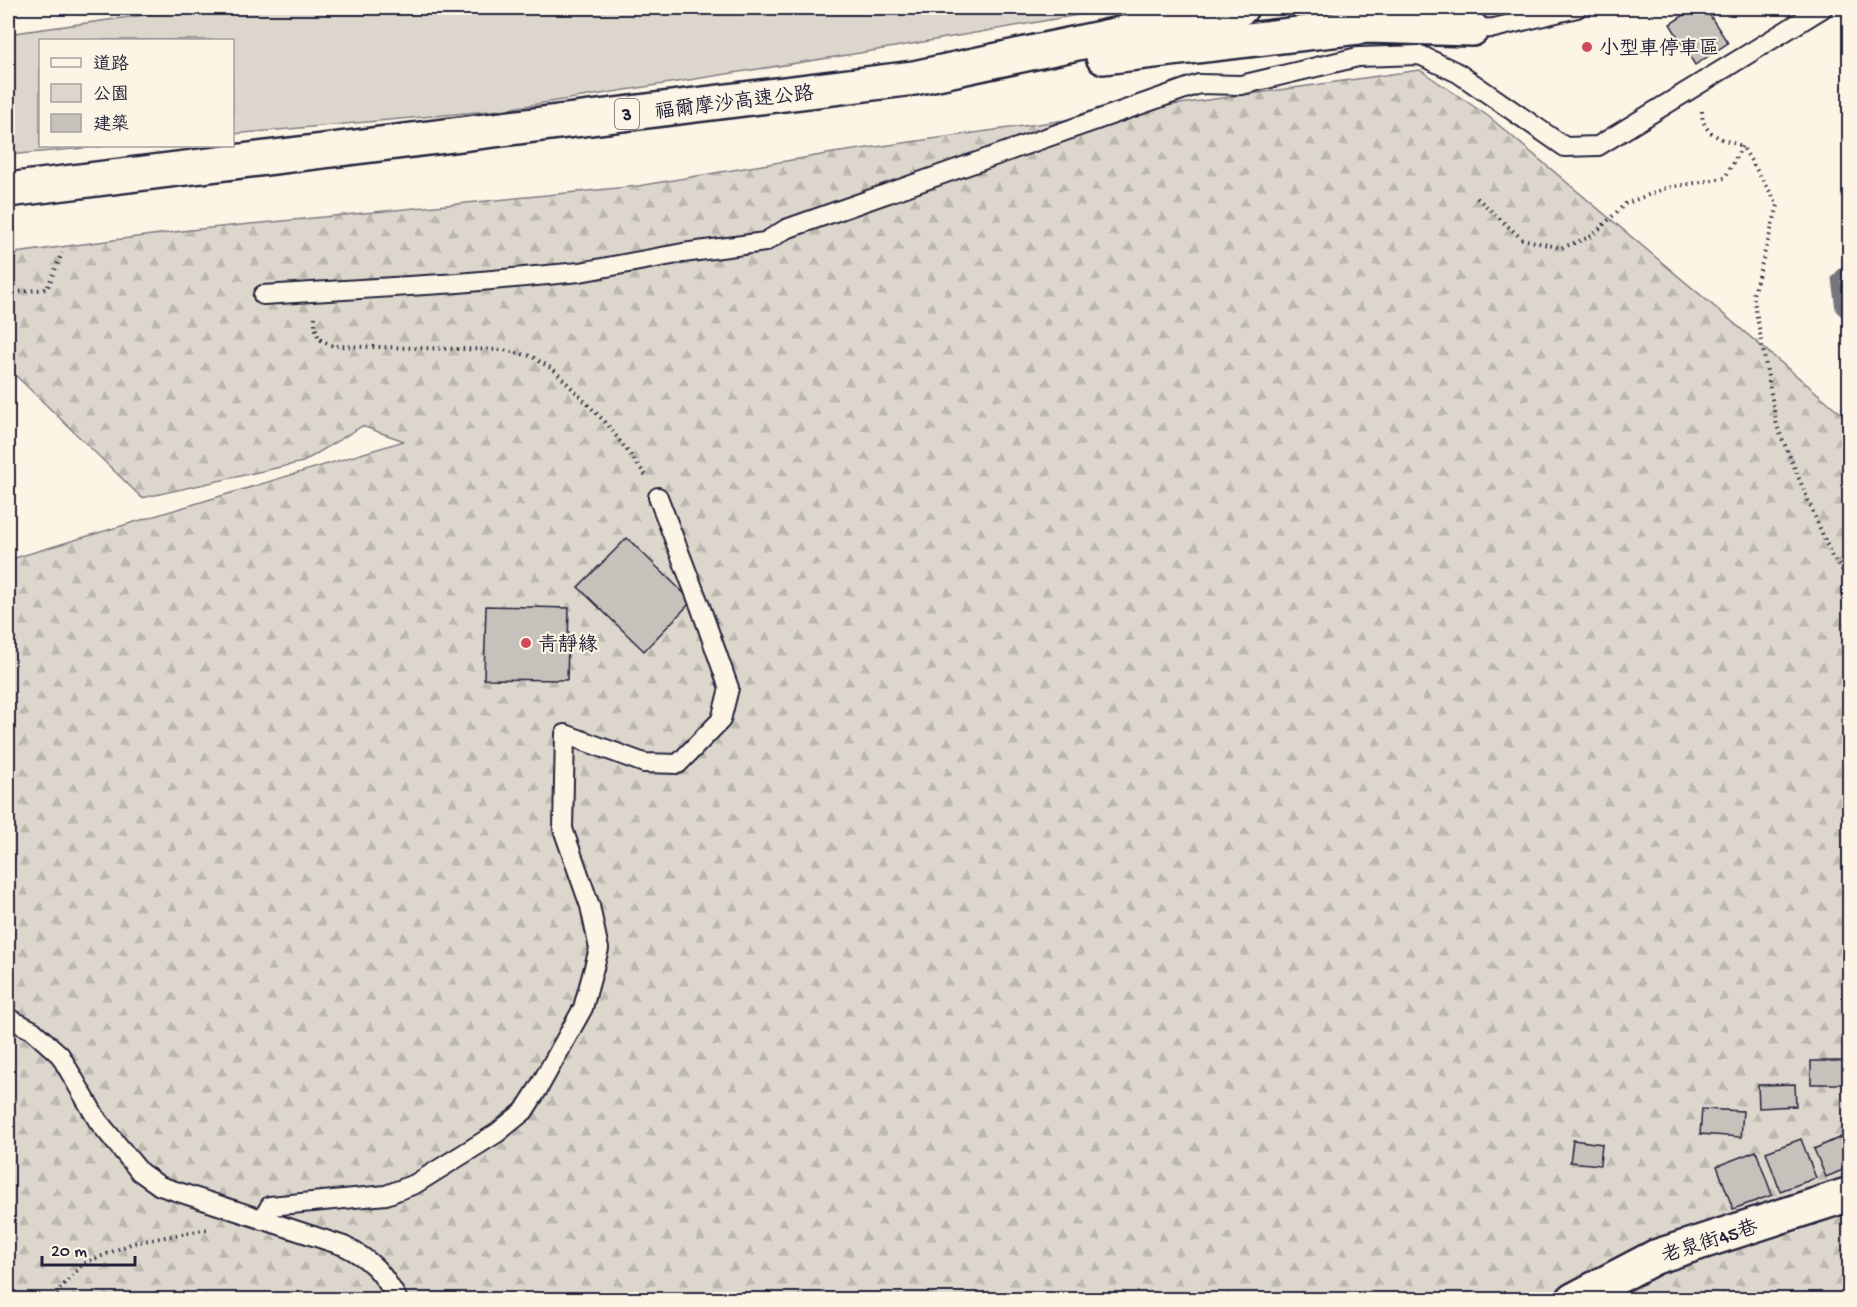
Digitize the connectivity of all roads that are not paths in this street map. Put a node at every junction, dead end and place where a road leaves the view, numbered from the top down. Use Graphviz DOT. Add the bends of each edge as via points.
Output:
graph roads {
  1 [pos="1241,8"];
  2 [pos="1578,8"];
  3 [pos="1823,8"];
  4 [pos="1472,29"];
  5 [pos="914,78"];
  6 [pos="8,190"];
  7 [pos="262,295"];
  8 [pos="658,497"];
  9 [pos="8,1018"];
  10 [pos="1850,1194"];
  11 [pos="262,1220"];
  12 [pos="398,1299"];
  13 [pos="1573,1299"];
  1 -- 5 [label="main road, 福爾摩沙高速公路 / 3"];
  2 -- 4 [label="lane" via="1494,28"];
  3 -- 7 [label="lane" via="1598,146 1565,147 1458,74 1420,55 1358,57 1241,85 1198,84 786,229 765,243 580,272"];
  4 -- 5 [label="main road" via="1367,26"];
  5 -- 6 [label="main road, 福爾摩沙高速公路 / 3"];
  8 -- 11 [label="lane" via="729,688 721,720 678,764 644,763 565,734 563,829 590,906 599,949 583,1008 524,1111 497,1133 405,1188 386,1195 270,1206"];
  9 -- 11 [label="lane" via="32,1030 60,1055 98,1121 140,1172 160,1186"];
  10 -- 13 [label="main road, 老泉街45巷" via="1655,1257"];
  11 -- 12 [label="lane" via="363,1255 384,1275"];
}
